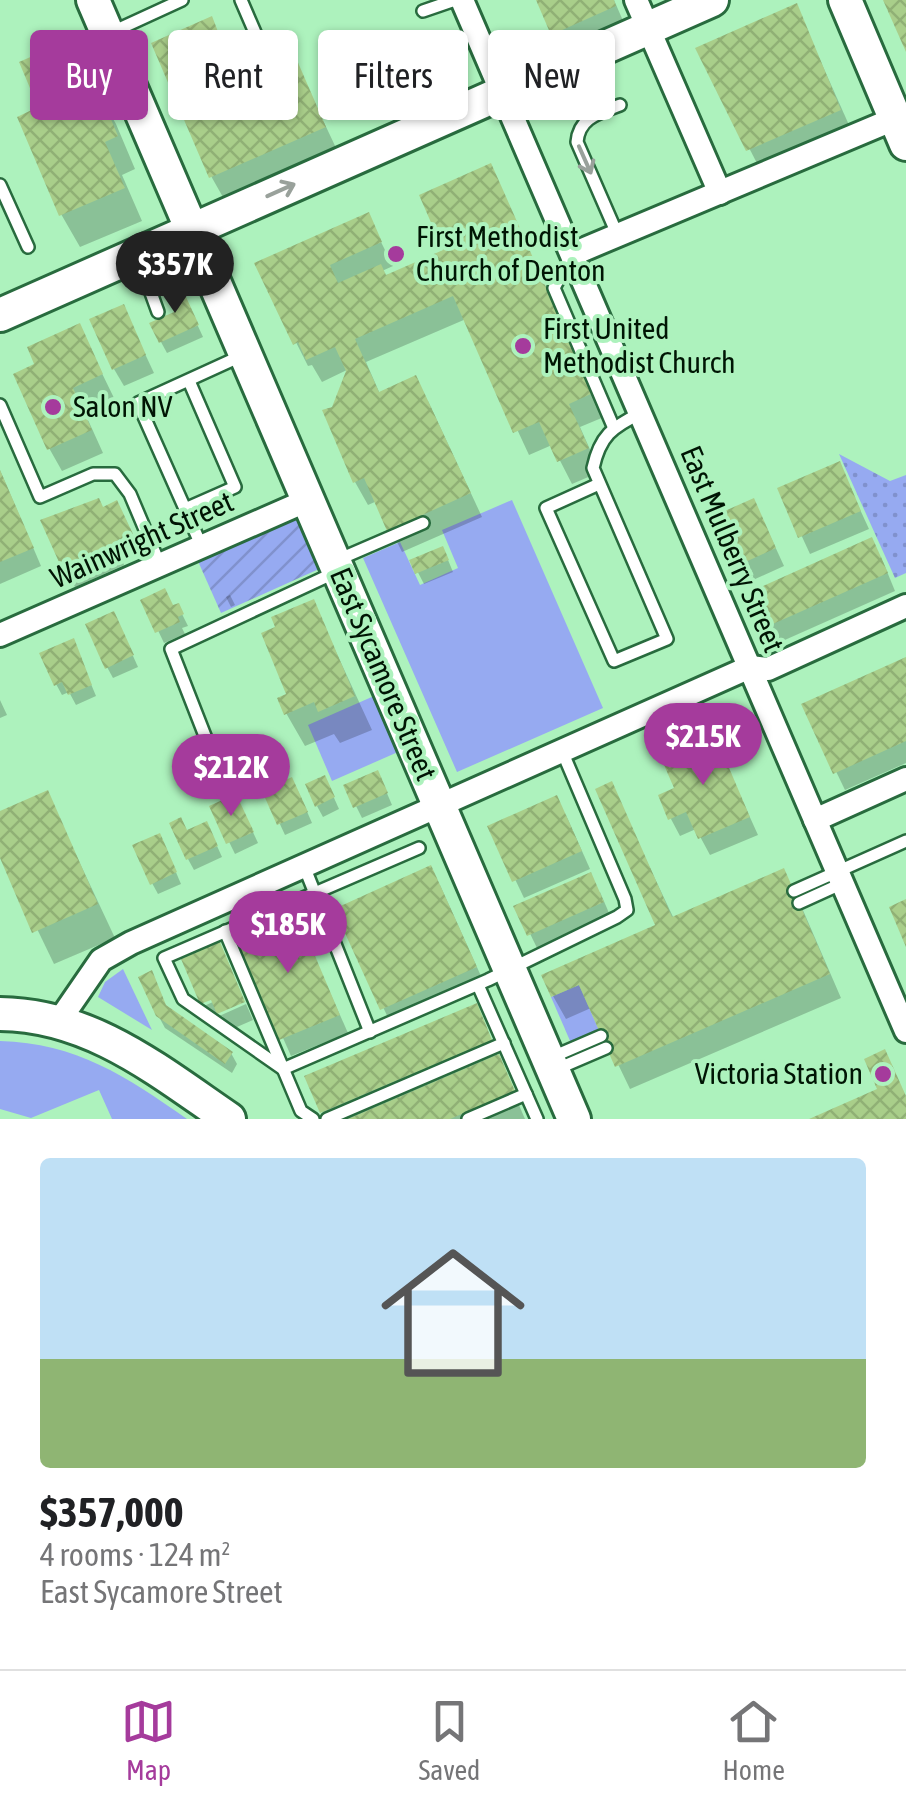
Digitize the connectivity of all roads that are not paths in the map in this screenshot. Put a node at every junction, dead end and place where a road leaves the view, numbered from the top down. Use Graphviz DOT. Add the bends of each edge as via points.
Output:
graph roads {
  1 [pos="94,0"];
  2 [pos="182,0"];
  3 [pos="241,0"];
  4 [pos="459,0"];
  5 [pos="712,0"];
  6 [pos="846,0"];
  7 [pos="423,11"];
  8 [pos="642,14"];
  9 [pos="106,30"];
  10 [pos="117,30"];
  11 [pos="254,30"];
  12 [pos="613,30"];
  13 [pos="488,61"];
  14 [pos="488,97"];
  15 [pos="620,104"];
  16 [pos="145,120"];
  17 [pos="514,120"];
  18 [pos="902,126"];
  19 [pos="0,185"];
  20 [pos="720,194"];
  21 [pos="192,230"];
  22 [pos="618,236"];
  23 [pos="28,247"];
  24 [pos="572,254"];
  25 [pos="135,255"];
  26 [pos="208,266"];
  27 [pos="150,290"];
  28 [pos="158,312"];
  29 [pos="0,315"];
  30 [pos="245,354"];
  31 [pos="189,381"];
  32 [pos="0,405"];
  33 [pos="641,413"];
  34 [pos="614,426"];
  35 [pos="600,484"];
  36 [pos="308,500"];
  37 [pos="185,510"];
  38 [pos="423,524"];
  39 [pos="202,547"];
  40 [pos="160,565"];
  41 [pos="336,566"];
  42 [pos="906,606"];
  43 [pos="0,634"];
  44 [pos="750,668"];
  45 [pos="207,741"];
  46 [pos="562,751"];
  47 [pos="906,780"];
  48 [pos="439,806"];
  49 [pos="815,820"];
  50 [pos="906,841"];
  51 [pos="419,848"];
  52 [pos="304,866"];
  53 [pos="840,877"];
  54 [pos="316,893"];
  55 [pos="796,897"];
  56 [pos="225,932"];
  57 [pos="509,968"];
  58 [pos="478,985"];
  59 [pos="0,1014"];
  60 [pos="59,1020"];
  61 [pos="906,1030"];
  62 [pos="370,1032"];
  63 [pos="604,1042"];
  64 [pos="504,1043"];
  65 [pos="550,1065"];
  66 [pos="284,1069"];
  67 [pos="526,1094"];
  68 [pos="229,1119"];
  69 [pos="313,1119"];
  70 [pos="327,1119"];
  71 [pos="468,1119"];
  72 [pos="537,1119"];
  73 [pos="574,1119"];
  1 -- 9 [label="street, East Sycamore Street"];
  2 -- 10 [label="lane"];
  3 -- 11 [label="lane"];
  4 -- 7 [label="lane"];
  4 -- 13 [label="street, East Mulberry Street"];
  5 -- 8 [label="street"];
  6 -- 18 [label="street"];
  8 -- 12 [label="street"];
  8 -- 20 [label="street"];
  21 -- 14 [label="street, one-way"];
  15 -- 22 [label="lane, one-way" via="578,129"];
  16 -- 21 [label="street, East Sycamore Street"];
  17 -- 24 [label="street, East Mulberry Street"];
  18 -- 20 [label="street"];
  19 -- 23 [label="lane"];
  20 -- 22 [label="street"];
  21 -- 25 [label="street"];
  21 -- 26 [label="street, East Sycamore Street"];
  22 -- 24 [label="street"];
  24 -- 33 [label="street, East Mulberry Street"];
  24 -- 34 [label="lane" via="554,288"];
  25 -- 27 [label="lane"];
  25 -- 29 [label="street"];
  26 -- 27 [label="lane"];
  26 -- 30 [label="street, East Sycamore Street"];
  27 -- 28 [label="lane"];
  30 -- 31 [label="lane"];
  30 -- 36 [label="street, East Sycamore Street"];
  31 -- 37 [label="lane" via="235,487"];
  31 -- 37 [label="lane" via="138,403"];
  32 -- 40 [label="lane" via="40,497 93,474 115,474"];
  33 -- 34 [label="lane"];
  33 -- 44 [label="street, East Mulberry Street"];
  34 -- 35 [label="lane" via="599,442 592,468"];
  35 -- 35 [label="lane" via="667,639 614,661 546,508"];
  36 -- 39 [label="street, Wainwright Street"];
  36 -- 41 [label="street, East Sycamore Street"];
  37 -- 39 [label="lane"];
  38 -- 41 [label="lane"];
  39 -- 40 [label="street, Wainwright Street"];
  40 -- 43 [label="street, Wainwright Street"];
  41 -- 45 [label="lane" via="171,649"];
  41 -- 48 [label="street, East Sycamore Street"];
  42 -- 44 [label="street" via="768,668"];
  44 -- 46 [label="street"];
  44 -- 49 [label="street, East Mulberry Street"];
  46 -- 48 [label="street"];
  46 -- 57 [label="lane" via="627,910"];
  47 -- 49 [label="street"];
  48 -- 52 [label="street"];
  48 -- 57 [label="street, East Sycamore Street"];
  49 -- 53 [label="street, East Mulberry Street"];
  50 -- 53 [label="lane"];
  51 -- 54 [label="lane"];
  52 -- 54 [label="lane"];
  52 -- 60 [label="street" via="101,960"];
  53 -- 55 [label="lane"];
  53 -- 61 [label="street, East Mulberry Street"];
  54 -- 56 [label="lane"];
  54 -- 62 [label="lane"];
  56 -- 66 [label="lane"];
  56 -- 66 [label="lane" via="164,958 183,999"];
  57 -- 58 [label="lane"];
  57 -- 65 [label="street, East Sycamore Street"];
  58 -- 62 [label="lane"];
  58 -- 64 [label="lane"];
  59 -- 60 [label="street"];
  60 -- 68 [label="street" via="116,1042"];
  62 -- 66 [label="lane"];
  63 -- 65 [label="lane"];
  64 -- 67 [label="lane"];
  64 -- 70 [label="lane"];
  65 -- 73 [label="street, East Sycamore Street"];
  66 -- 69 [label="lane" via="301,1111"];
  67 -- 71 [label="lane"];
  67 -- 72 [label="lane"];
}
